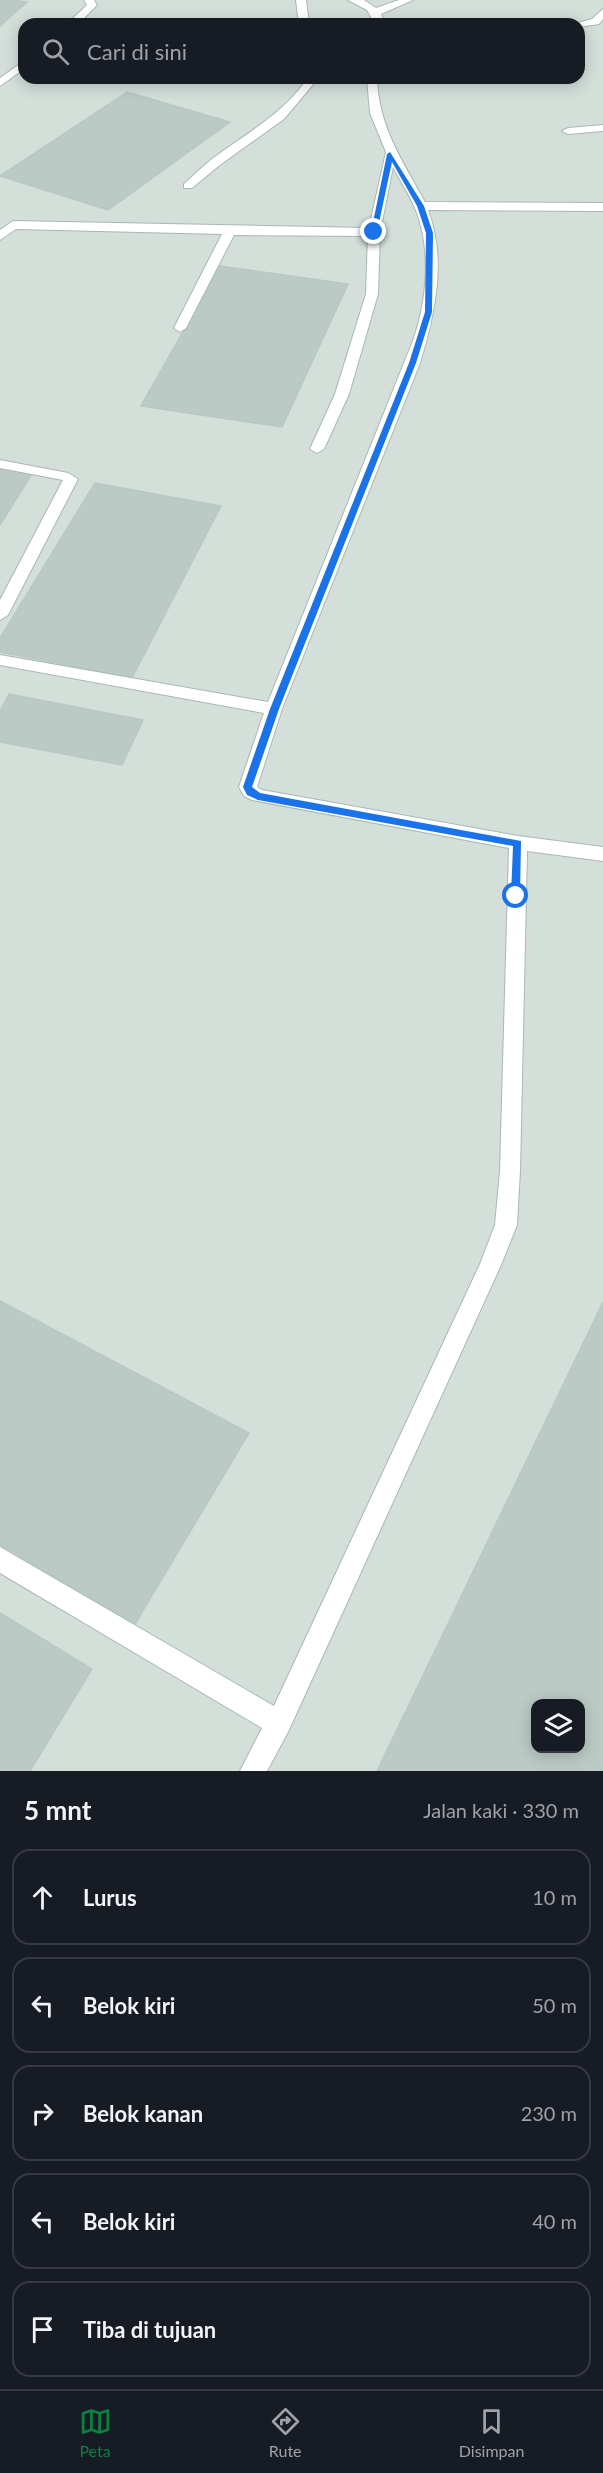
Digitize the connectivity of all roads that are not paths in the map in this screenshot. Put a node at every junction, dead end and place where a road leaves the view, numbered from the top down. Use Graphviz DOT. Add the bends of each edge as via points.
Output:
graph roads {
  1 [pos="89,0"];
  2 [pos="301,0"];
  3 [pos="353,0"];
  4 [pos="408,0"];
  5 [pos="603,12"];
  6 [pos="79,18"];
  7 [pos="303,18"];
  8 [pos="377,18"];
  9 [pos="380,18"];
  10 [pos="585,23"];
  11 [pos="18,69"];
  12 [pos="0,83"];
  13 [pos="309,84"];
  14 [pos="371,84"];
  15 [pos="603,128"];
  16 [pos="568,131"];
  17 [pos="390,154"];
  18 [pos="188,186"];
  19 [pos="420,206"];
  20 [pos="603,207"];
  21 [pos="230,231"];
  22 [pos="374,232"];
  23 [pos="0,236"];
  24 [pos="180,328"];
  25 [pos="317,449"];
  26 [pos="0,464"];
  27 [pos="0,615"];
  28 [pos="0,660"];
  29 [pos="274,709"];
  30 [pos="518,843"];
  31 [pos="603,854"];
  32 [pos="0,1559"];
  33 [pos="279,1723"];
  34 [pos="253,1771"];
  1 -- 6 [label="street" via="92,5"];
  2 -- 7 [label="street"];
  3 -- 8 [label="street" via="361,2"];
  4 -- 9 [label="street"];
  5 -- 10 [label="street" via="595,22"];
  11 -- 12 [label="street"];
  13 -- 18 [label="street" via="283,116 218,160"];
  14 -- 17 [label="street" via="370,99"];
  15 -- 16 [label="street"];
  17 -- 19 [label="street"];
  17 -- 22 [label="street"];
  19 -- 20 [label="street"];
  19 -- 29 [label="street" via="431,248 429,312 413,363"];
  21 -- 22 [label="street"];
  21 -- 23 [label="street" via="13,225"];
  21 -- 24 [label="street"];
  22 -- 25 [label="street" via="372,294 342,394"];
  26 -- 27 [label="street" via="71,479"];
  28 -- 29 [label="street"];
  29 -- 30 [label="street" via="250,779 250,792"];
  30 -- 31 [label="street"];
  30 -- 33 [label="street" via="506,1225"];
  32 -- 33 [label="street"];
  33 -- 34 [label="street"];
}
